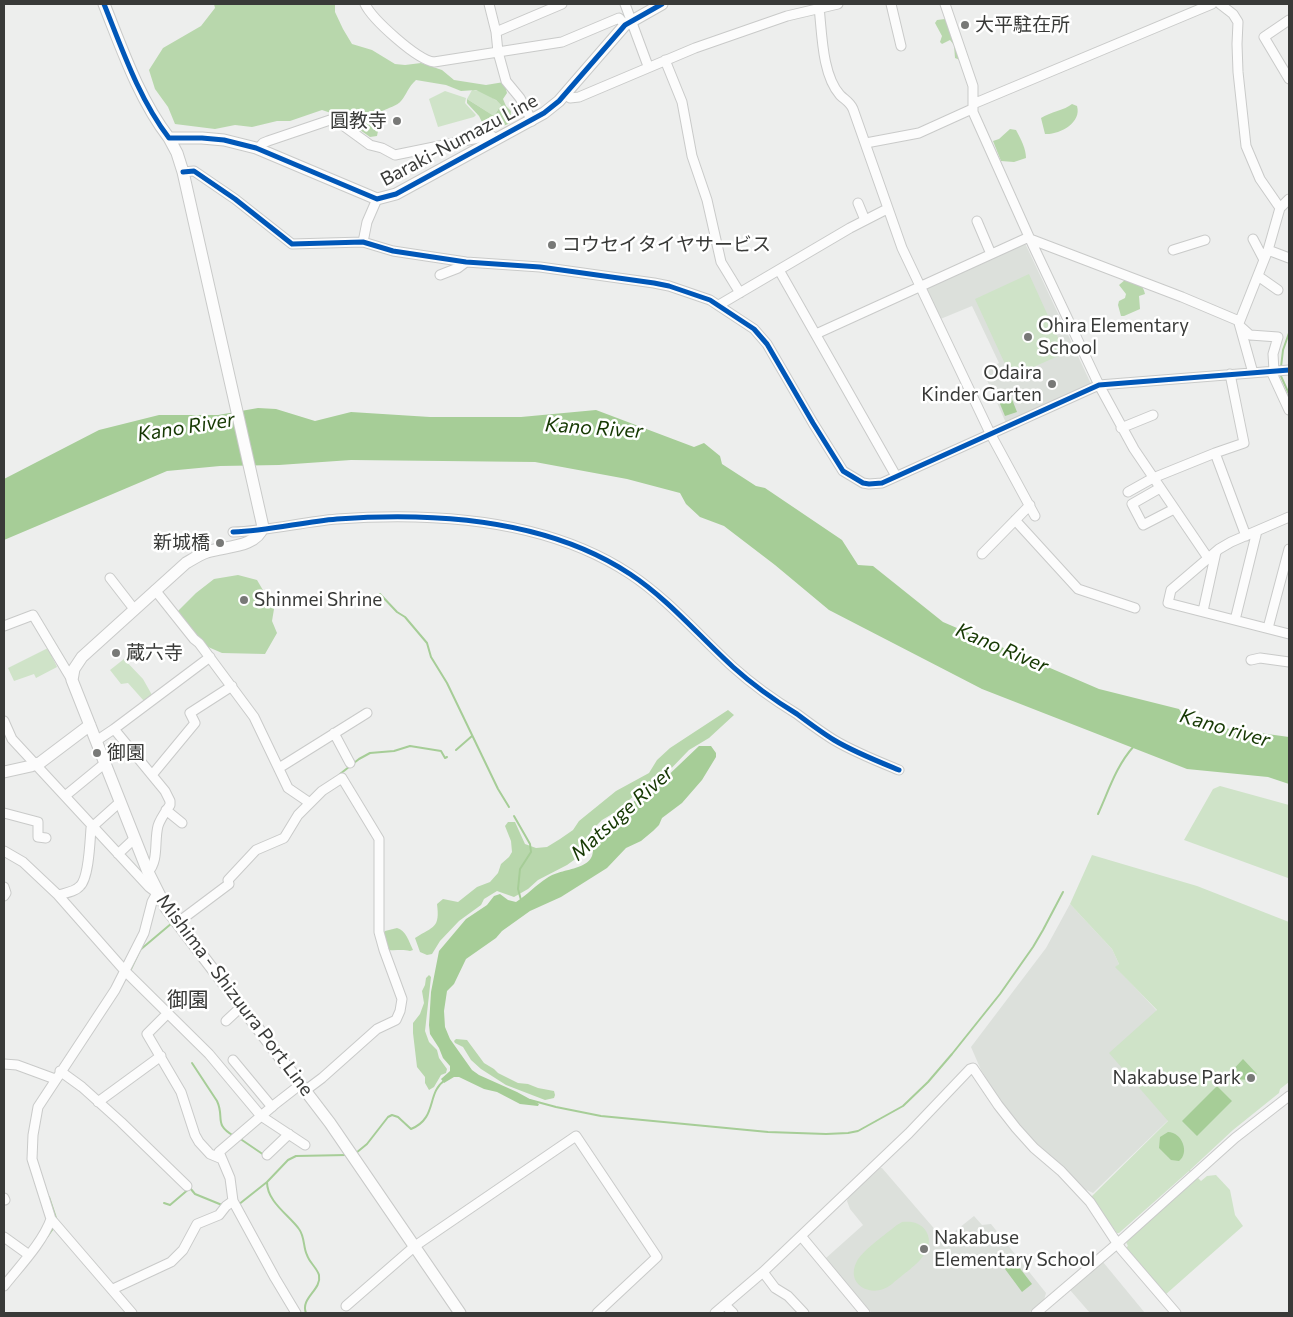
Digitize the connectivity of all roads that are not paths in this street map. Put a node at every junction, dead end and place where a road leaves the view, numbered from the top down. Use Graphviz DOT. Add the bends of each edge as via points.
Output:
graph roads {
  1 [pos="104,4"];
  2 [pos="489,4"];
  3 [pos="562,4"];
  4 [pos="625,4"];
  5 [pos="662,4"];
  6 [pos="838,4"];
  7 [pos="891,4"];
  8 [pos="945,4"];
  9 [pos="1212,4"];
  10 [pos="1220,4"];
  11 [pos="368,5"];
  12 [pos="819,7"];
  13 [pos="1289,20"];
  14 [pos="628,23"];
  15 [pos="496,32"];
  16 [pos="901,46"];
  17 [pos="498,52"];
  18 [pos="665,60"];
  19 [pos="648,66"];
  20 [pos="1289,79"];
  21 [pos="565,94"];
  22 [pos="972,107"];
  23 [pos="532,121"];
  24 [pos="169,138"];
  25 [pos="495,139"];
  26 [pos="866,143"];
  27 [pos="258,149"];
  28 [pos="183,172"];
  29 [pos="377,199"];
  30 [pos="1289,199"];
  31 [pos="858,203"];
  32 [pos="1280,208"];
  33 [pos="887,209"];
  34 [pos="866,220"];
  35 [pos="977,221"];
  36 [pos="1029,238"];
  37 [pos="1253,239"];
  38 [pos="1205,240"];
  39 [pos="363,242"];
  40 [pos="1173,250"];
  41 [pos="1268,250"];
  42 [pos="991,254"];
  43 [pos="1289,258"];
  44 [pos="1264,260"];
  45 [pos="466,262"];
  46 [pos="780,270"];
  47 [pos="440,275"];
  48 [pos="1258,276"];
  49 [pos="919,286"];
  50 [pos="1278,290"];
  51 [pos="740,293"];
  52 [pos="719,306"];
  53 [pos="1240,324"];
  54 [pos="816,334"];
  55 [pos="1279,370"];
  56 [pos="1253,372"];
  57 [pos="1230,374"];
  58 [pos="1099,385"];
  59 [pos="1289,410"];
  60 [pos="1153,415"];
  61 [pos="1121,428"];
  62 [pos="990,433"];
  63 [pos="1215,453"];
  64 [pos="896,476"];
  65 [pos="1153,478"];
  66 [pos="1160,488"];
  67 [pos="1128,492"];
  68 [pos="1030,505"];
  69 [pos="1174,509"];
  70 [pos="1035,516"];
  71 [pos="1289,517"];
  72 [pos="1015,520"];
  73 [pos="263,528"];
  74 [pos="233,532"];
  75 [pos="1256,532"];
  76 [pos="1246,536"];
  77 [pos="1289,548"];
  78 [pos="1216,552"];
  79 [pos="982,554"];
  80 [pos="1208,558"];
  81 [pos="110,578"];
  82 [pos="155,590"];
  83 [pos="1135,608"];
  84 [pos="134,609"];
  85 [pos="1203,611"];
  86 [pos="1235,620"];
  87 [pos="4,626"];
  88 [pos="1268,628"];
  89 [pos="1289,634"];
  90 [pos="210,657"];
  91 [pos="1251,660"];
  92 [pos="1289,662"];
  93 [pos="72,680"];
  94 [pos="232,686"];
  95 [pos="367,713"];
  96 [pos="4,721"];
  97 [pos="90,725"];
  98 [pos="114,729"];
  99 [pos="334,733"];
  100 [pos="96,741"];
  101 [pos="350,762"];
  102 [pos="36,764"];
  103 [pos="104,764"];
  104 [pos="278,768"];
  105 [pos="899,770"];
  106 [pos="4,772"];
  107 [pos="152,775"];
  108 [pos="65,796"];
  109 [pos="120,802"];
  110 [pos="310,803"];
  111 [pos="166,810"];
  112 [pos="4,813"];
  113 [pos="182,823"];
  114 [pos="92,826"];
  115 [pos="46,838"];
  116 [pos="134,839"];
  117 [pos="4,850"];
  118 [pos="118,854"];
  119 [pos="148,872"];
  120 [pos="4,887"];
  121 [pos="157,893"];
  122 [pos="58,895"];
  123 [pos="4,896"];
  124 [pos="177,923"];
  125 [pos="126,971"];
  126 [pos="241,1007"];
  127 [pos="168,1013"];
  128 [pos="226,1021"];
  129 [pos="161,1056"];
  130 [pos="233,1060"];
  131 [pos="4,1064"];
  132 [pos="62,1072"];
  133 [pos="55,1079"];
  134 [pos="304,1087"];
  135 [pos="1289,1097"];
  136 [pos="98,1102"];
  137 [pos="272,1107"];
  138 [pos="261,1116"];
  139 [pos="289,1134"];
  140 [pos="305,1145"];
  141 [pos="267,1155"];
  142 [pos="222,1159"];
  143 [pos="187,1186"];
  144 [pos="233,1201"];
  145 [pos="51,1219"];
  146 [pos="801,1236"];
  147 [pos="4,1237"];
  148 [pos="1118,1244"];
  149 [pos="415,1246"];
  150 [pos="29,1255"];
  151 [pos="763,1272"];
  152 [pos="4,1286"];
  153 [pos="113,1289"];
  154 [pos="725,1305"];
  155 [pos="346,1306"];
  156 [pos="132,1313"];
  157 [pos="296,1313"];
  158 [pos="460,1313"];
  159 [pos="597,1313"];
  160 [pos="715,1313"];
  161 [pos="733,1313"];
  162 [pos="804,1313"];
  163 [pos="865,1313"];
  164 [pos="1036,1313"];
  165 [pos="1176,1313"];
  1 -- 24 [label="main road" via="143,95"];
  2 -- 15 [label="street"];
  3 -- 15 [label="street"];
  4 -- 14 [label="street"];
  5 -- 14 [label="main road, Baraki-Numazu Line"];
  6 -- 12 [label="street"];
  7 -- 16 [label="street"];
  8 -- 22 [label="street" via="973,86"];
  9 -- 22 [label="street"];
  10 -- 32 [label="street" via="1238,22 1238,72 1246,146 1260,179"];
  11 -- 17 [label="street" via="394,35 428,61"];
  12 -- 18 [label="street"];
  12 -- 26 [label="street" via="828,72 840,96 848,100 853,109"];
  13 -- 20 [label="street" via="1264,37"];
  14 -- 17 [label="street" via="619,18 562,42"];
  14 -- 19 [label="street"];
  14 -- 21 [label="main road, Baraki-Numazu Line"];
  15 -- 17 [label="street"];
  17 -- 23 [label="street" via="506,81"];
  18 -- 19 [label="street"];
  18 -- 51 [label="street" via="682,102 692,156 707,200 721,262"];
  19 -- 21 [label="street" via="579,97 570,98"];
  21 -- 23 [label="main road, Baraki-Numazu Line"];
  22 -- 26 [label="street" via="919,134"];
  22 -- 36 [label="street"];
  23 -- 25 [label="main road, Baraki-Numazu Line"];
  24 -- 27 [label="main road" via="224,140"];
  24 -- 28 [label="main road"];
  25 -- 27 [label="street" via="488,136 395,155 370,145 337,121 330,120 263,143"];
  25 -- 29 [label="main road, Baraki-Numazu Line" via="396,194"];
  26 -- 33 [label="street"];
  27 -- 29 [label="main road"];
  28 -- 39 [label="street" via="194,171 292,244"];
  28 -- 73 [label="main road"];
  29 -- 39 [label="street"];
  30 -- 32 [label="street"];
  31 -- 34 [label="street"];
  32 -- 41 [label="street"];
  33 -- 34 [label="street"];
  33 -- 49 [label="street"];
  34 -- 46 [label="street"];
  35 -- 42 [label="street"];
  36 -- 42 [label="street"];
  36 -- 53 [label="street" via="1182,297"];
  36 -- 58 [label="street"];
  37 -- 44 [label="street"];
  38 -- 40 [label="street"];
  39 -- 45 [label="street" via="393,251"];
  41 -- 43 [label="street"];
  41 -- 44 [label="street"];
  42 -- 49 [label="street"];
  44 -- 48 [label="street"];
  45 -- 47 [label="street"];
  45 -- 52 [label="street" via="540,267 654,283"];
  46 -- 51 [label="street"];
  46 -- 54 [label="street"];
  48 -- 50 [label="street"];
  48 -- 53 [label="street"];
  49 -- 54 [label="street"];
  49 -- 62 [label="street"];
  51 -- 52 [label="street"];
  52 -- 64 [label="street" via="754,329 767,344 843,471 855,480 869,484 882,483"];
  53 -- 55 [label="street" via="1250,335 1278,337 1273,354"];
  53 -- 56 [label="street"];
  54 -- 64 [label="street"];
  55 -- 56 [label="street"];
  55 -- 59 [label="street"];
  56 -- 57 [label="street"];
  57 -- 58 [label="street"];
  57 -- 63 [label="street" via="1244,443"];
  58 -- 61 [label="street"];
  58 -- 62 [label="street"];
  60 -- 61 [label="street"];
  61 -- 65 [label="street"];
  62 -- 64 [label="street"];
  62 -- 68 [label="street"];
  63 -- 65 [label="street"];
  63 -- 76 [label="street"];
  65 -- 66 [label="street"];
  65 -- 67 [label="street"];
  66 -- 69 [label="street"];
  66 -- 69 [label="street" via="1132,504 1143,525"];
  68 -- 70 [label="street"];
  68 -- 72 [label="street"];
  69 -- 80 [label="street"];
  71 -- 75 [label="street"];
  72 -- 79 [label="street"];
  72 -- 83 [label="street" via="1078,589"];
  73 -- 74 [label="street"];
  73 -- 82 [label="main road" via="251,541 197,556"];
  73 -- 105 [label="street" via="339,519 451,519 513,528 559,540 629,574 662,599 763,693 834,740"];
  75 -- 76 [label="street"];
  75 -- 86 [label="street"];
  76 -- 78 [label="street"];
  77 -- 88 [label="street"];
  78 -- 80 [label="street"];
  78 -- 85 [label="street"];
  80 -- 85 [label="street" via="1171,590 1168,603"];
  81 -- 84 [label="street"];
  82 -- 84 [label="main road"];
  82 -- 90 [label="street"];
  84 -- 93 [label="main road" via="82,658 74,669"];
  85 -- 86 [label="street"];
  86 -- 88 [label="street"];
  87 -- 93 [label="street" via="33,615"];
  88 -- 89 [label="street"];
  90 -- 94 [label="street"];
  90 -- 98 [label="street"];
  91 -- 92 [label="street"];
  93 -- 97 [label="main road, Mishima - Shizuura Port Line"];
  94 -- 104 [label="street" via="254,717"];
  94 -- 107 [label="street" via="190,713 195,723"];
  95 -- 99 [label="street"];
  96 -- 102 [label="street" via="12,739"];
  97 -- 100 [label="main road, Mishima - Shizuura Port Line"];
  97 -- 102 [label="main road"];
  98 -- 100 [label="street"];
  98 -- 107 [label="street"];
  99 -- 101 [label="street"];
  99 -- 104 [label="street"];
  100 -- 103 [label="main road, Mishima - Shizuura Port Line"];
  102 -- 106 [label="main road"];
  102 -- 108 [label="street"];
  103 -- 108 [label="street"];
  103 -- 109 [label="main road, Mishima - Shizuura Port Line"];
  104 -- 110 [label="street" via="288,788"];
  107 -- 111 [label="street" via="170,801"];
  108 -- 114 [label="street"];
  109 -- 114 [label="street"];
  109 -- 116 [label="main road, Mishima - Shizuura Port Line"];
  110 -- 124 [label="street" via="284,838 256,850 228,880 230,884"];
  110 -- 134 [label="street" via="342,778 379,839 379,932 402,1002 396,1020 377,1029 322,1078"];
  111 -- 113 [label="street"];
  111 -- 119 [label="street" via="158,826 154,862"];
  112 -- 115 [label="street" via="38,822 38,838"];
  114 -- 118 [label="street"];
  114 -- 122 [label="street" via="83,883 77,889"];
  116 -- 118 [label="street"];
  116 -- 119 [label="main road, Mishima - Shizuura Port Line"];
  117 -- 122 [label="street" via="23,862"];
  118 -- 121 [label="street"];
  119 -- 121 [label="main road, Mishima - Shizuura Port Line"];
  120 -- 123 [label="street"];
  121 -- 124 [label="main road, Mishima - Shizuura Port Line"];
  121 -- 125 [label="street" via="144,933"];
  122 -- 125 [label="street"];
  124 -- 126 [label="main road, Mishima - Shizuura Port Line"];
  125 -- 127 [label="street"];
  125 -- 132 [label="street"];
  126 -- 128 [label="street"];
  126 -- 134 [label="main road, Mishima - Shizuura Port Line"];
  127 -- 129 [label="street" via="148,1032"];
  127 -- 138 [label="street" via="209,1054"];
  129 -- 136 [label="street"];
  129 -- 142 [label="street" via="185,1100 199,1142 210,1154"];
  130 -- 137 [label="street"];
  131 -- 133 [label="street" via="17,1065"];
  132 -- 133 [label="street"];
  132 -- 136 [label="street"];
  133 -- 145 [label="street" via="38,1107 32,1159"];
  134 -- 137 [label="street"];
  134 -- 149 [label="main road, Mishima - Shizuura Port Line"];
  135 -- 148 [label="street" via="1235,1138"];
  136 -- 143 [label="street"];
  137 -- 138 [label="street"];
  138 -- 139 [label="street"];
  138 -- 142 [label="street" via="219,1152"];
  139 -- 140 [label="street"];
  139 -- 141 [label="street"];
  142 -- 144 [label="street" via="230,1178"];
  144 -- 153 [label="street" via="218,1216 197,1224 183,1250 171,1262"];
  144 -- 157 [label="street"];
  145 -- 150 [label="street"];
  145 -- 153 [label="street"];
  146 -- 148 [label="street" via="974,1068 1027,1142 1056,1166 1090,1202"];
  146 -- 151 [label="street"];
  146 -- 163 [label="street"];
  147 -- 150 [label="street"];
  148 -- 164 [label="street"];
  148 -- 165 [label="street"];
  149 -- 155 [label="street"];
  149 -- 158 [label="main road, Mishima - Shizuura Port Line"];
  149 -- 159 [label="street" via="576,1136 657,1257"];
  150 -- 152 [label="street"];
  151 -- 154 [label="street"];
  151 -- 162 [label="street" via="775,1288"];
  153 -- 156 [label="street"];
  154 -- 160 [label="street"];
  154 -- 161 [label="street"];
}
